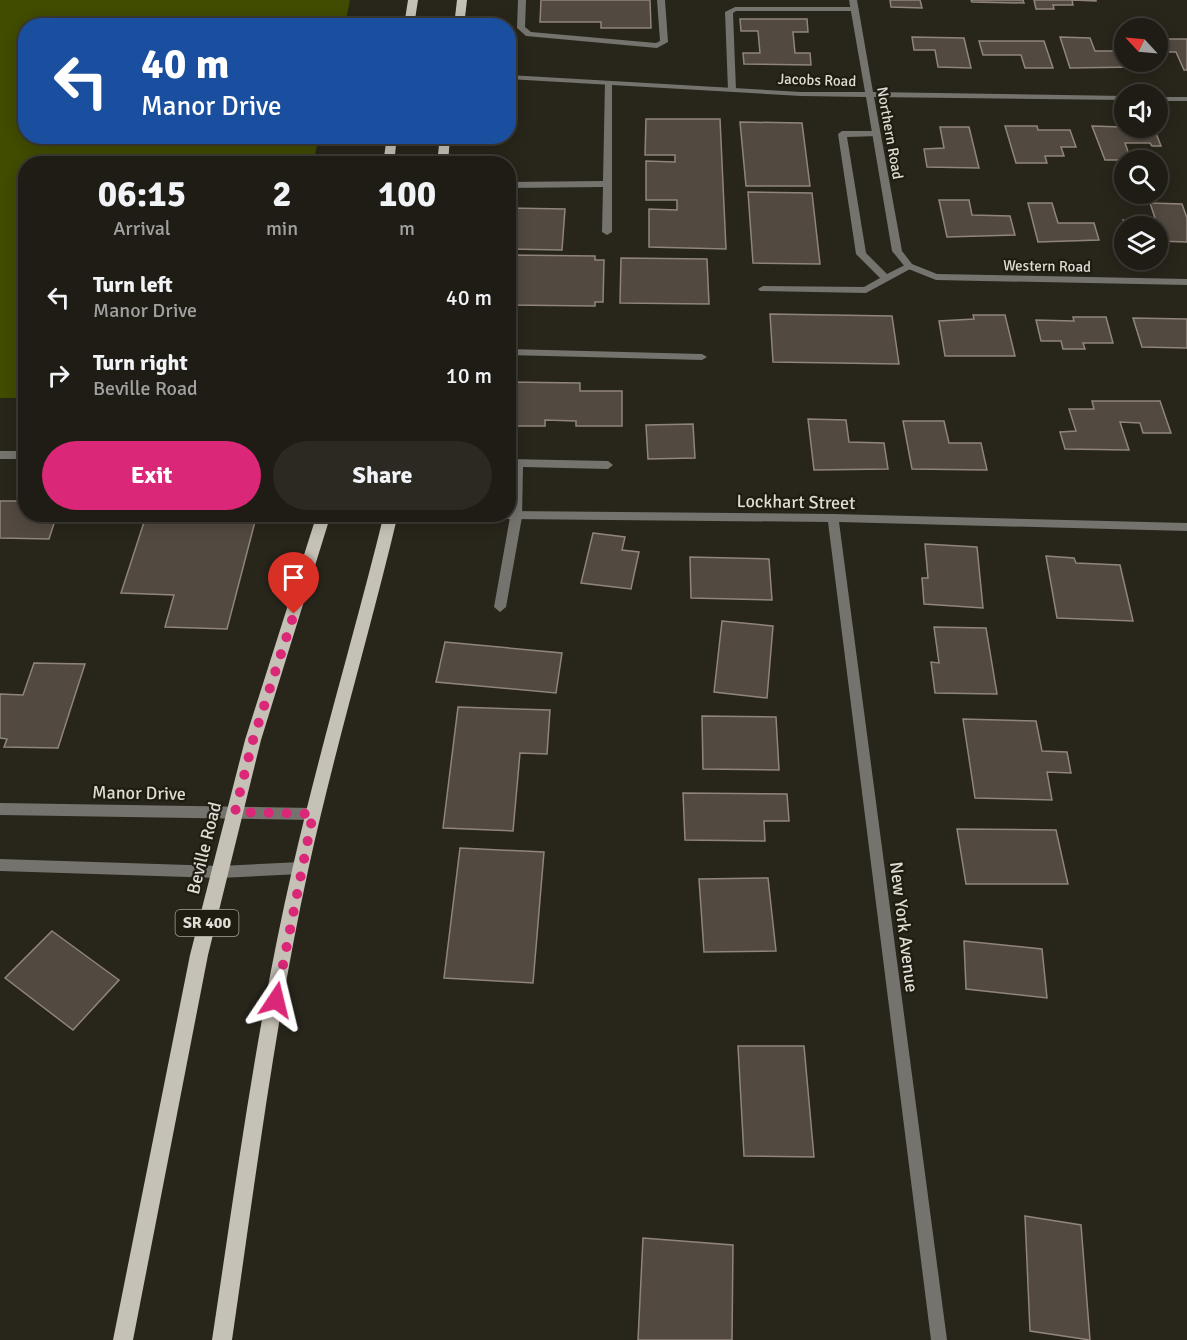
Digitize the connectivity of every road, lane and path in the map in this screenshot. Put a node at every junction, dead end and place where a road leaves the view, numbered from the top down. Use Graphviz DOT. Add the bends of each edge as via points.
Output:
graph roads {
  1 [pos="413,0"];
  2 [pos="462,0"];
  3 [pos="522,0"];
  4 [pos="661,0"];
  5 [pos="854,5"];
  6 [pos="410,18"];
  7 [pos="460,18"];
  8 [pos="516,77"];
  9 [pos="608,83"];
  10 [pos="732,90"];
  11 [pos="870,95"];
  12 [pos="1114,98"];
  13 [pos="1168,99"];
  14 [pos="1187,99"];
  15 [pos="876,134"];
  16 [pos="608,184"];
  17 [pos="516,185"];
  18 [pos="607,232"];
  19 [pos="909,266"];
  20 [pos="887,279"];
  21 [pos="1187,282"];
  22 [pos="763,289"];
  23 [pos="516,352"];
  24 [pos="702,357"];
  25 [pos="0,455"];
  26 [pos="18,455"];
  27 [pos="516,463"];
  28 [pos="608,465"];
  29 [pos="516,517"];
  30 [pos="833,518"];
  31 [pos="321,522"];
  32 [pos="389,522"];
  33 [pos="515,522"];
  34 [pos="1187,527"];
  35 [pos="500,607"];
  36 [pos="0,808"];
  37 [pos="235,812"];
  38 [pos="313,814"];
  39 [pos="0,865"];
  40 [pos="301,868"];
  41 [pos="220,872"];
  42 [pos="123,1340"];
  43 [pos="222,1340"];
  44 [pos="939,1340"];
  1 -- 6 [label="main road"];
  2 -- 7 [label="main road"];
  3 -- 4 [label="street" via="521,28 529,34 657,46 664,42"];
  5 -- 10 [label="street" via="729,12"];
  5 -- 11 [label="street, Northern Road"];
  8 -- 9 [label="street, Jacobs Road"];
  9 -- 10 [label="street, Jacobs Road"];
  9 -- 16 [label="street"];
  10 -- 11 [label="street, Jacobs Road"];
  11 -- 12 [label="street, Jacobs Road"];
  11 -- 15 [label="street, Northern Road"];
  13 -- 14 [label="street"];
  15 -- 19 [label="street, Northern Road" via="897,251"];
  15 -- 20 [label="street" via="842,134 861,254"];
  16 -- 17 [label="street"];
  16 -- 18 [label="street"];
  19 -- 20 [label="street"];
  19 -- 21 [label="street, Western Road" via="936,278"];
  20 -- 22 [label="street" via="866,290"];
  23 -- 24 [label="street"];
  25 -- 26 [label="street"];
  27 -- 28 [label="street"];
  29 -- 30 [label="street, Lockhart Street"];
  30 -- 34 [label="street, Lockhart Street"];
  30 -- 44 [label="street, New York Avenue"];
  31 -- 37 [label="main road, Beville Road / SR 400" via="253,740"];
  32 -- 38 [label="main road"];
  33 -- 35 [label="street"];
  36 -- 37 [label="street, Manor Drive"];
  37 -- 38 [label="street, Manor Drive"];
  37 -- 41 [label="main road, Beville Road / SR 400"];
  38 -- 40 [label="main road"];
  39 -- 41 [label="street"];
  40 -- 41 [label="street"];
  40 -- 43 [label="main road" via="262,1082"];
  41 -- 42 [label="main road, Beville Road / SR 400" via="171,1088"];
}
